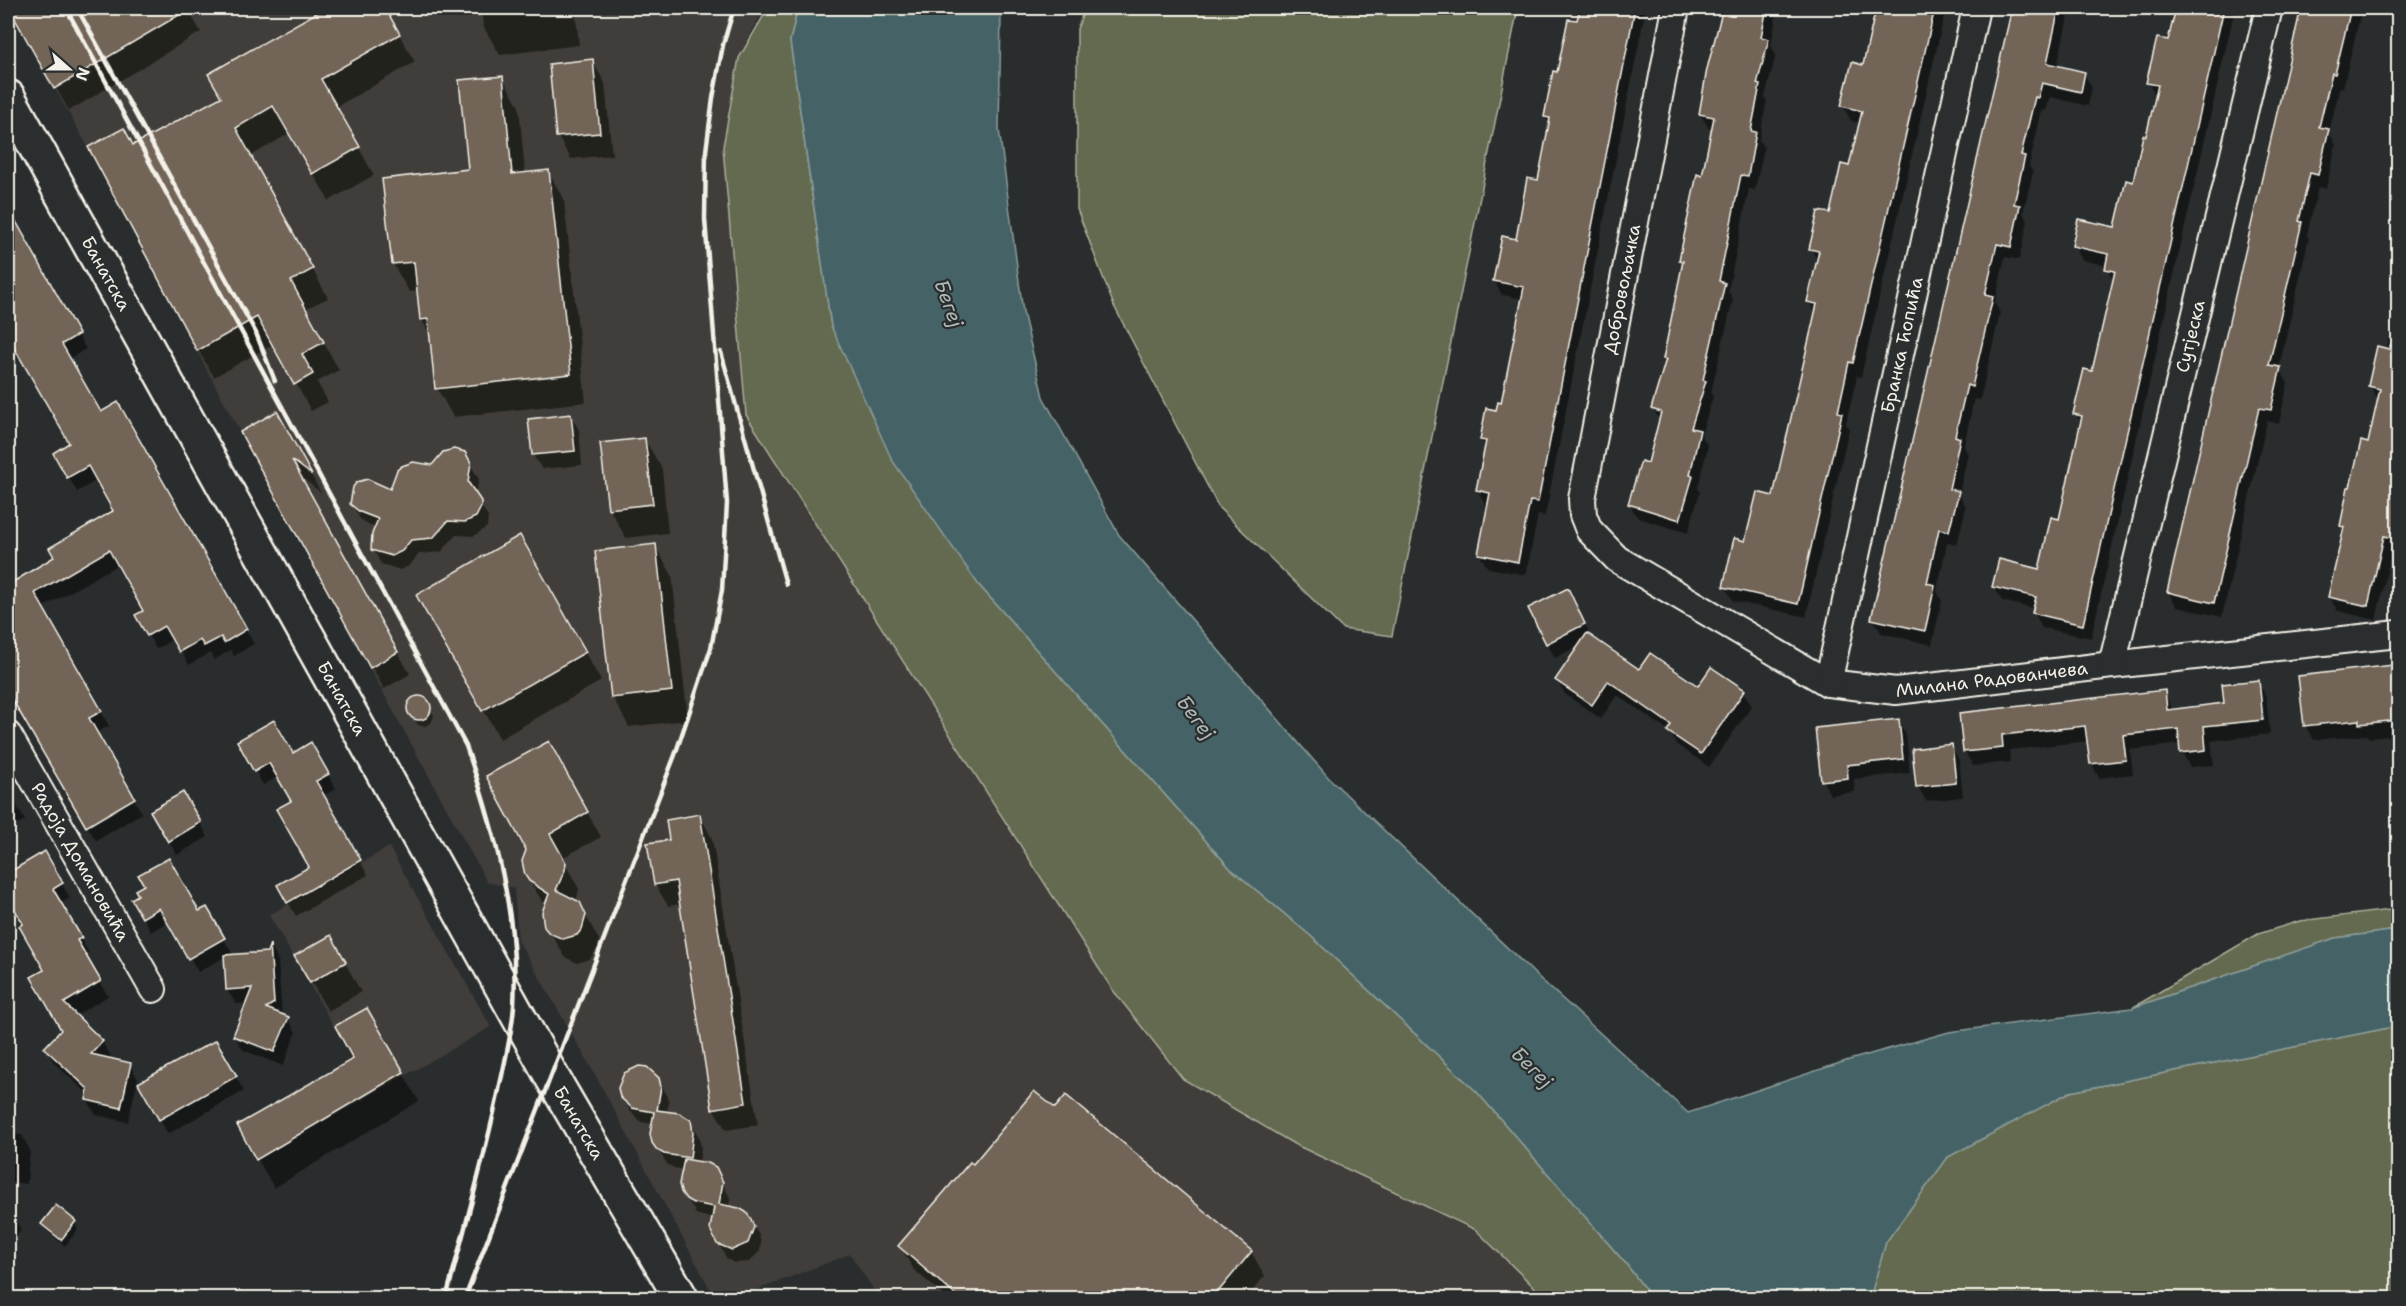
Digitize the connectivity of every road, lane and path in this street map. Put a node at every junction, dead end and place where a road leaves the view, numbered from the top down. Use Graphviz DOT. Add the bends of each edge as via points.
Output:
graph roads {
  1 [pos="1676,8"];
  2 [pos="1976,8"];
  3 [pos="2269,8"];
  4 [pos="8,97"];
  5 [pos="1617,559"];
  6 [pos="2398,634"];
  7 [pos="2112,665"];
  8 [pos="1828,683"];
  9 [pos="8,735"];
  10 [pos="153,989"];
  11 [pos="681,1299"];
  1 -- 5 [label="street, Добровољачка" via="1582,499 1589,530"];
  2 -- 8 [label="street, Бранка Ћопића"];
  3 -- 7 [label="street, Сутјеска"];
  4 -- 11 [label="main road, Банатска" via="552,1077"];
  5 -- 8 [label="street, Милана Радованчева"];
  6 -- 7 [label="street, Милана Радованчева"];
  7 -- 8 [label="street, Милана Радованчева" via="1896,691"];
  9 -- 10 [label="street, Радоја Домановића"];
}
